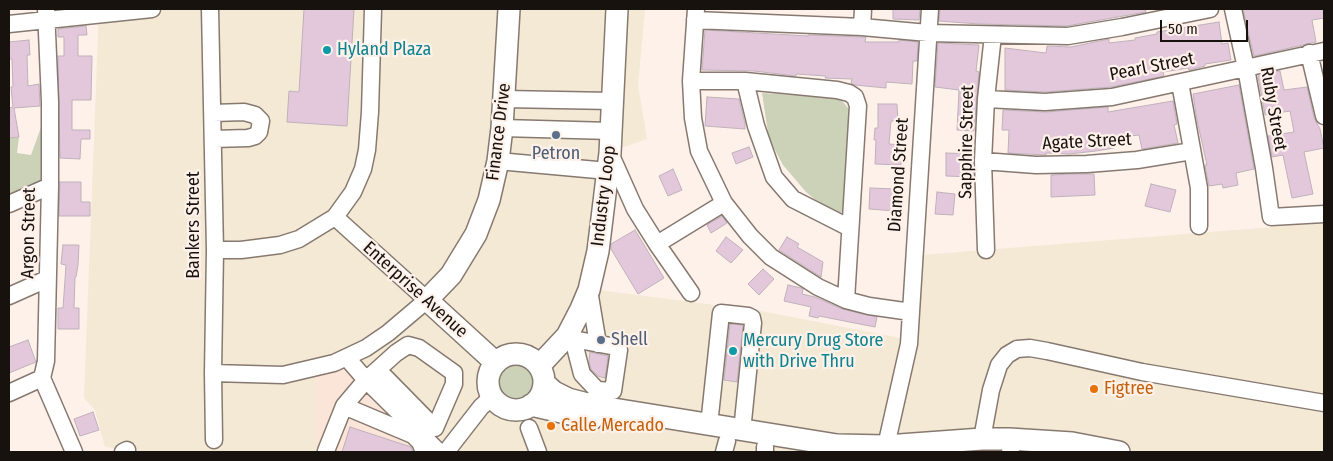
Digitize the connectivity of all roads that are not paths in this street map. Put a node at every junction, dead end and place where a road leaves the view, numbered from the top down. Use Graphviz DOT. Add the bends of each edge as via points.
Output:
graph roads {
  1 [pos="152,9"];
  2 [pos="210,9"];
  3 [pos="373,9"];
  4 [pos="510,9"];
  5 [pos="617,9"];
  6 [pos="863,9"];
  7 [pos="930,9"];
  8 [pos="1210,9"];
  9 [pos="1233,9"];
  10 [pos="46,14"];
  11 [pos="695,14"];
  12 [pos="9,24"];
  13 [pos="862,27"];
  14 [pos="928,33"];
  15 [pos="993,35"];
  16 [pos="1317,52"];
  17 [pos="1246,68"];
  18 [pos="691,81"];
  19 [pos="745,81"];
  20 [pos="1180,83"];
  21 [pos="504,99"];
  22 [pos="986,99"];
  23 [pos="612,101"];
  24 [pos="213,113"];
  25 [pos="1324,116"];
  26 [pos="502,128"];
  27 [pos="611,131"];
  28 [pos="213,139"];
  29 [pos="1192,151"];
  30 [pos="498,161"];
  31 [pos="983,161"];
  32 [pos="609,162"];
  33 [pos="50,186"];
  34 [pos="724,203"];
  35 [pos="9,204"];
  36 [pos="1324,214"];
  37 [pos="334,217"];
  38 [pos="1199,226"];
  39 [pos="850,228"];
  40 [pos="657,244"];
  41 [pos="215,250"];
  42 [pos="986,250"];
  43 [pos="48,279"];
  44 [pos="588,290"];
  45 [pos="691,293"];
  46 [pos="9,296"];
  47 [pos="427,300"];
  48 [pos="846,300"];
  49 [pos="911,312"];
  50 [pos="570,338"];
  51 [pos="598,344"];
  52 [pos="347,358"];
  53 [pos="496,362"];
  54 [pos="213,373"];
  55 [pos="372,375"];
  56 [pos="542,375"];
  57 [pos="42,378"];
  58 [pos="9,393"];
  59 [pos="492,396"];
  60 [pos="596,398"];
  61 [pos="1324,403"];
  62 [pos="531,405"];
  63 [pos="344,406"];
  64 [pos="709,425"];
  65 [pos="435,428"];
  66 [pos="529,428"];
  67 [pos="982,439"];
  68 [pos="214,440"];
  69 [pos="731,441"];
  70 [pos="886,446"];
  71 [pos="446,449"];
  72 [pos="851,449"];
  73 [pos="765,450"];
  74 [pos="326,451"];
  75 [pos="74,452"];
  76 [pos="424,452"];
  77 [pos="538,452"];
  78 [pos="792,452"];
  79 [pos="962,452"];
  80 [pos="1010,452"];
  81 [pos="1047,452"];
  82 [pos="1119,452"];
  1 -- 10 [label="street"];
  2 -- 24 [label="street, Bankers Street"];
  3 -- 37 [label="street" via="367,150 353,192"];
  4 -- 21 [label="main road, Finance Drive"];
  5 -- 23 [label="main road, Industry Loop"];
  6 -- 13 [label="street"];
  7 -- 14 [label="street, Diamond Street"];
  8 -- 15 [label="street" via="1068,36"];
  9 -- 17 [label="street, Ruby Street"];
  10 -- 12 [label="street"];
  10 -- 33 [label="street, Argon Street"];
  11 -- 13 [label="street"];
  11 -- 18 [label="street"];
  13 -- 14 [label="street"];
  14 -- 15 [label="street"];
  14 -- 49 [label="street, Diamond Street"];
  15 -- 22 [label="street, Sapphire Street"];
  16 -- 17 [label="street, Pearl Street"];
  16 -- 25 [label="street"];
  17 -- 20 [label="street, Pearl Street"];
  17 -- 36 [label="street, Ruby Street" via="1271,217"];
  18 -- 19 [label="street"];
  18 -- 34 [label="street" via="699,151"];
  19 -- 39 [label="street" via="774,177 793,199"];
  19 -- 39 [label="street" via="836,90 855,97 858,106"];
  20 -- 22 [label="street, Pearl Street" via="1112,97 1045,102"];
  20 -- 29 [label="street"];
  21 -- 23 [label="street"];
  21 -- 26 [label="main road, Finance Drive"];
  22 -- 31 [label="street, Sapphire Street"];
  23 -- 27 [label="main road, Industry Loop"];
  24 -- 28 [label="street, Bankers Street"];
  24 -- 28 [label="street" via="244,112 261,121 255,136"];
  26 -- 27 [label="street"];
  26 -- 30 [label="main road, Finance Drive"];
  27 -- 32 [label="main road, Industry Loop"];
  28 -- 41 [label="street, Bankers Street"];
  29 -- 31 [label="street, Agate Street" via="1087,164"];
  29 -- 38 [label="street" via="1199,188"];
  30 -- 32 [label="street"];
  30 -- 47 [label="main road, Finance Drive" via="490,200 476,234 451,275"];
  31 -- 42 [label="street, Sapphire Street"];
  32 -- 40 [label="street"];
  32 -- 44 [label="main road, Industry Loop" via="598,251"];
  33 -- 35 [label="street"];
  33 -- 43 [label="street, Argon Street"];
  34 -- 40 [label="street"];
  34 -- 48 [label="street" via="770,257 818,288"];
  37 -- 41 [label="street" via="299,239 280,245"];
  37 -- 47 [label="street, Enterprise Avenue"];
  39 -- 48 [label="street"];
  40 -- 45 [label="street"];
  41 -- 54 [label="street, Bankers Street"];
  43 -- 46 [label="street"];
  43 -- 57 [label="street, Argon Street" via="46,361"];
  44 -- 50 [label="main road, Industry Loop"];
  44 -- 51 [label="street"];
  47 -- 52 [label="street, Finance Drive" via="388,333"];
  47 -- 53 [label="main road, Enterprise Avenue"];
  48 -- 49 [label="street"];
  49 -- 70 [label="street, Diamond Street" via="909,344"];
  50 -- 51 [label="street"];
  50 -- 56 [label="main road, Industry Loop"];
  50 -- 60 [label="street" via="582,374"];
  51 -- 60 [label="street" via="619,350 613,391"];
  52 -- 54 [label="street, Finance Drive" via="283,375"];
  52 -- 55 [label="street"];
  53 -- 56 [label="main road" via="508,355 529,357"];
  53 -- 59 [label="main road" via="488,379"];
  54 -- 68 [label="street, Bankers Street"];
  55 -- 63 [label="street"];
  55 -- 65 [label="street"];
  55 -- 65 [label="street" via="408,345 419,348 454,373 454,384"];
  55 -- 71 [label="street"];
  56 -- 60 [label="main road" via="554,392 568,399"];
  56 -- 62 [label="main road" via="542,394"];
  57 -- 58 [label="street"];
  57 -- 75 [label="street"];
  59 -- 62 [label="main road" via="507,408 519,410"];
  59 -- 71 [label="street"];
  60 -- 64 [label="main road"];
  61 -- 67 [label="street" via="1142,372 1047,351 1018,349 999,365"];
  62 -- 69 [label="main road"];
  63 -- 74 [label="street"];
  63 -- 76 [label="street" via="413,435"];
  64 -- 69 [label="main road"];
  64 -- 69 [label="street" via="721,312 748,316 753,323"];
  65 -- 71 [label="street"];
  66 -- 77 [label="street"];
  67 -- 70 [label="main road"];
  67 -- 82 [label="main road" via="1043,440"];
  69 -- 72 [label="main road"];
  69 -- 73 [label="main road"];
  70 -- 72 [label="main road"];
  73 -- 78 [label="main road"];
  79 -- 80 [label="main road"];
  80 -- 81 [label="main road"];
}
